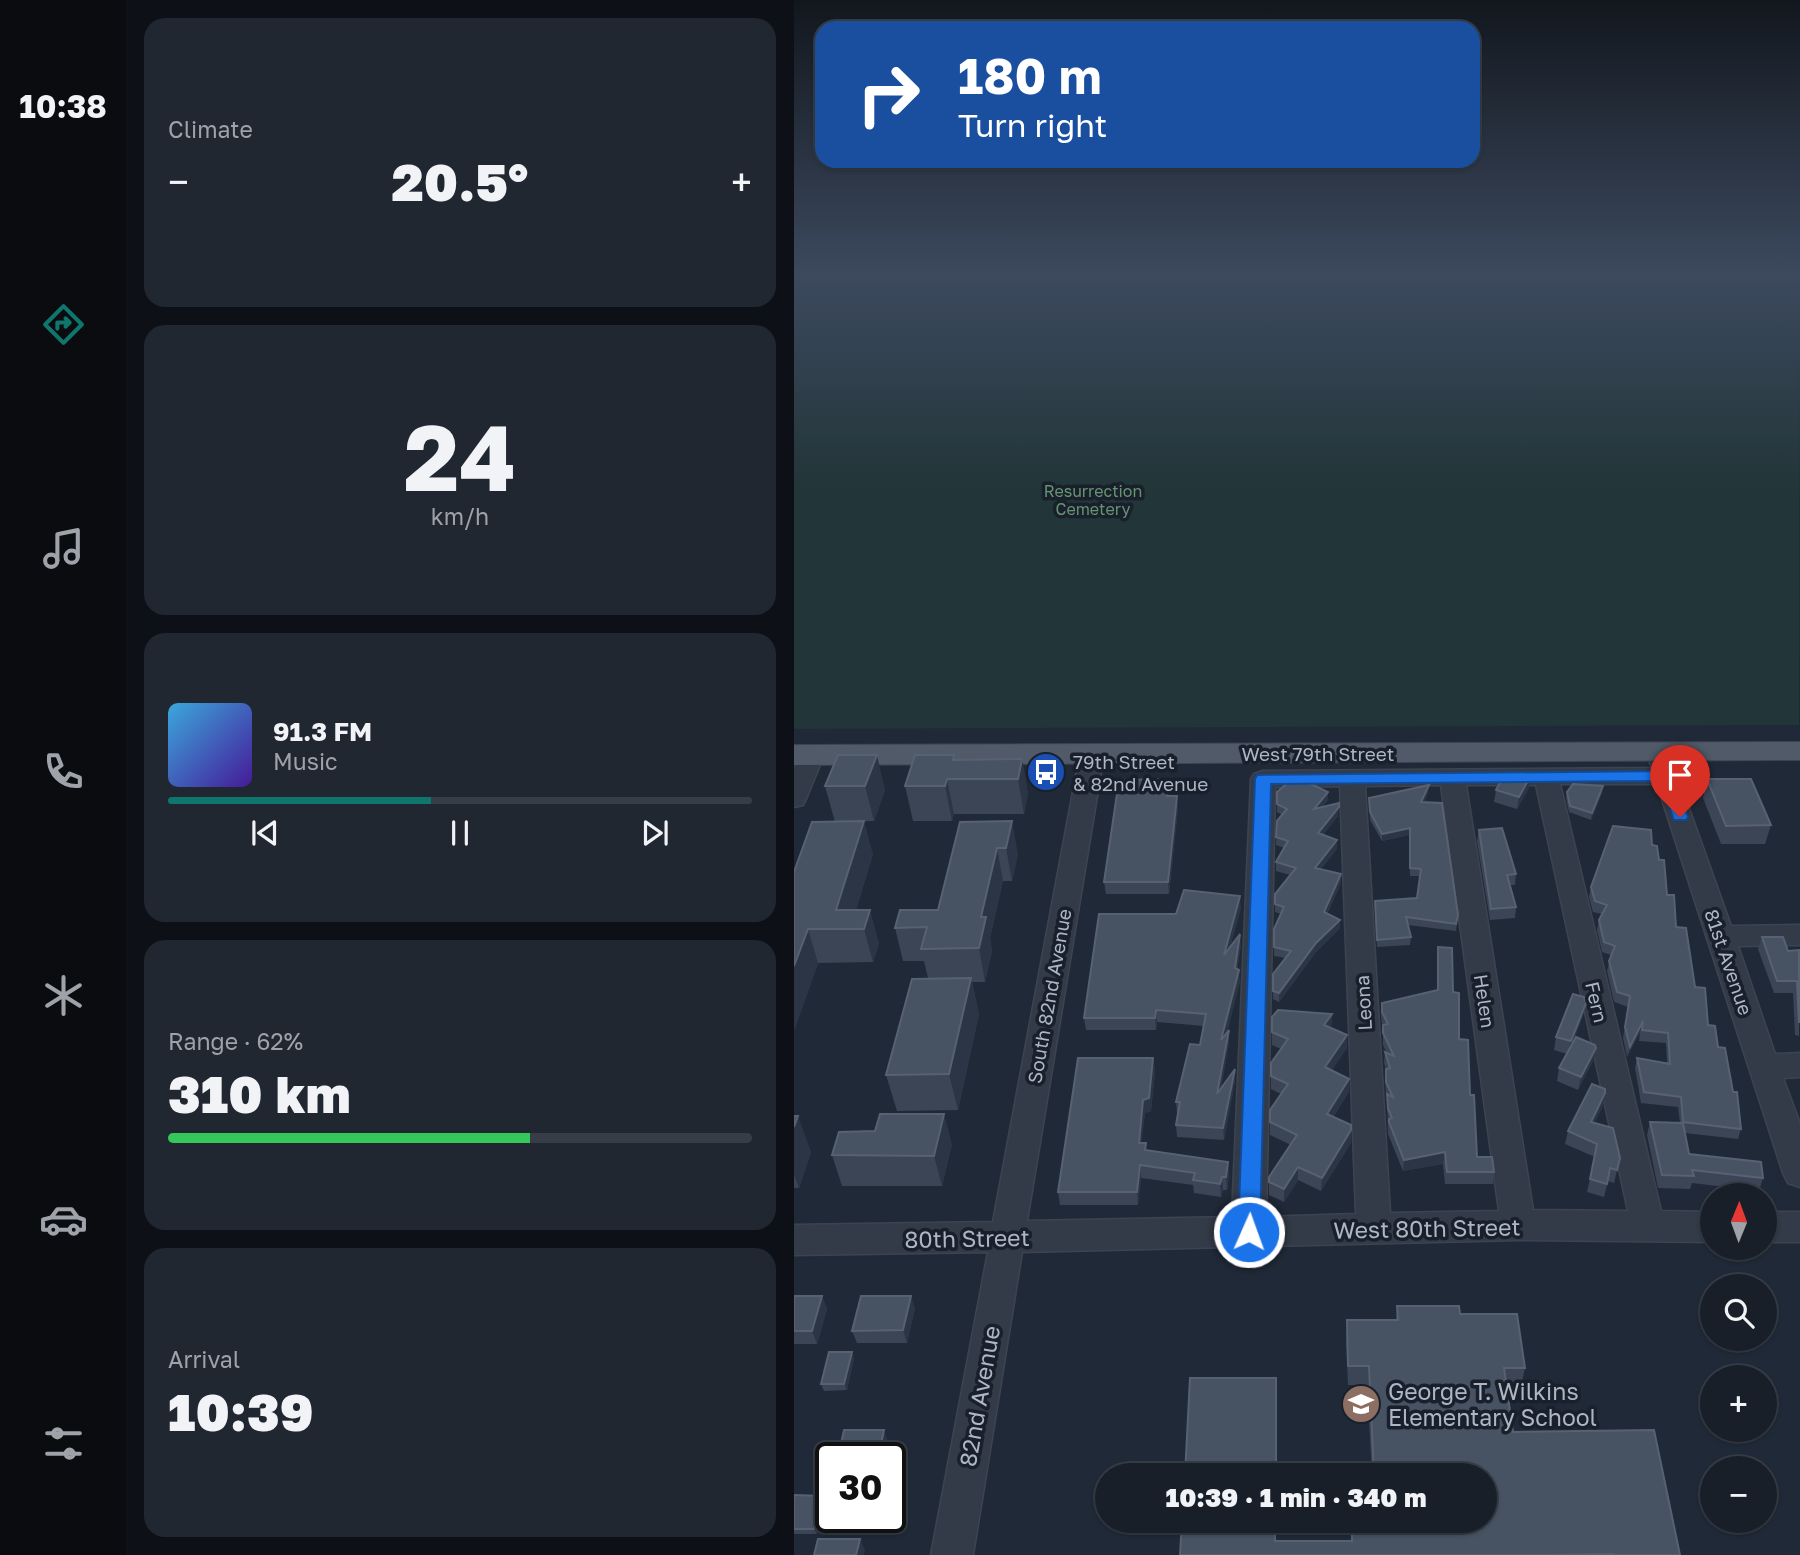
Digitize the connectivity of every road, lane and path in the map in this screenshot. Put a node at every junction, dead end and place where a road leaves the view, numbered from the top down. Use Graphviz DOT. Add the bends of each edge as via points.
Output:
graph roads {
  1 [pos="1800,751"];
  2 [pos="1092,754"];
  3 [pos="803,755"];
  4 [pos="1662,764"];
  5 [pos="1546,776"];
  6 [pos="1352,777"];
  7 [pos="1452,777"];
  8 [pos="794,799"];
  9 [pos="1800,935"];
  10 [pos="1720,936"];
  11 [pos="1800,1065"];
  12 [pos="1764,1066"];
  13 [pos="1800,1173"];
  14 [pos="1518,1225"];
  15 [pos="1648,1227"];
  16 [pos="1700,1227"];
  17 [pos="1778,1227"];
  18 [pos="1800,1227"];
  19 [pos="1374,1228"];
  20 [pos="1249,1232"];
  21 [pos="1140,1235"];
  22 [pos="1006,1237"];
  23 [pos="794,1240"];
  24 [pos="952,1555"];
  1 -- 4 [label="main road, West 79th Street"];
  2 -- 3 [label="main road, West 79th Street"];
  2 -- 4 [label="main road, West 79th Street"];
  2 -- 22 [label="street, South 82nd Avenue"];
  3 -- 8 [label="street"];
  4 -- 5 [label="street"];
  4 -- 10 [label="street, 81st Avenue"];
  5 -- 7 [label="street"];
  5 -- 15 [label="street, Fern"];
  6 -- 7 [label="street"];
  6 -- 19 [label="street, Leona"];
  6 -- 20 [label="street" via="1263,779"];
  7 -- 14 [label="street, Helen"];
  9 -- 10 [label="street"];
  10 -- 12 [label="street, 81st Avenue"];
  11 -- 12 [label="street"];
  12 -- 13 [label="street, 81st Avenue"];
  14 -- 15 [label="street, West 80th Street"];
  14 -- 19 [label="street, West 80th Street"];
  15 -- 16 [label="street, West 80th Street"];
  17 -- 18 [label="street"];
  19 -- 20 [label="street, West 80th Street"];
  20 -- 21 [label="street, West 80th Street"];
  21 -- 22 [label="street, 80th Street"];
  22 -- 23 [label="street, 80th Street"];
  22 -- 24 [label="street, 82nd Avenue"];
}
